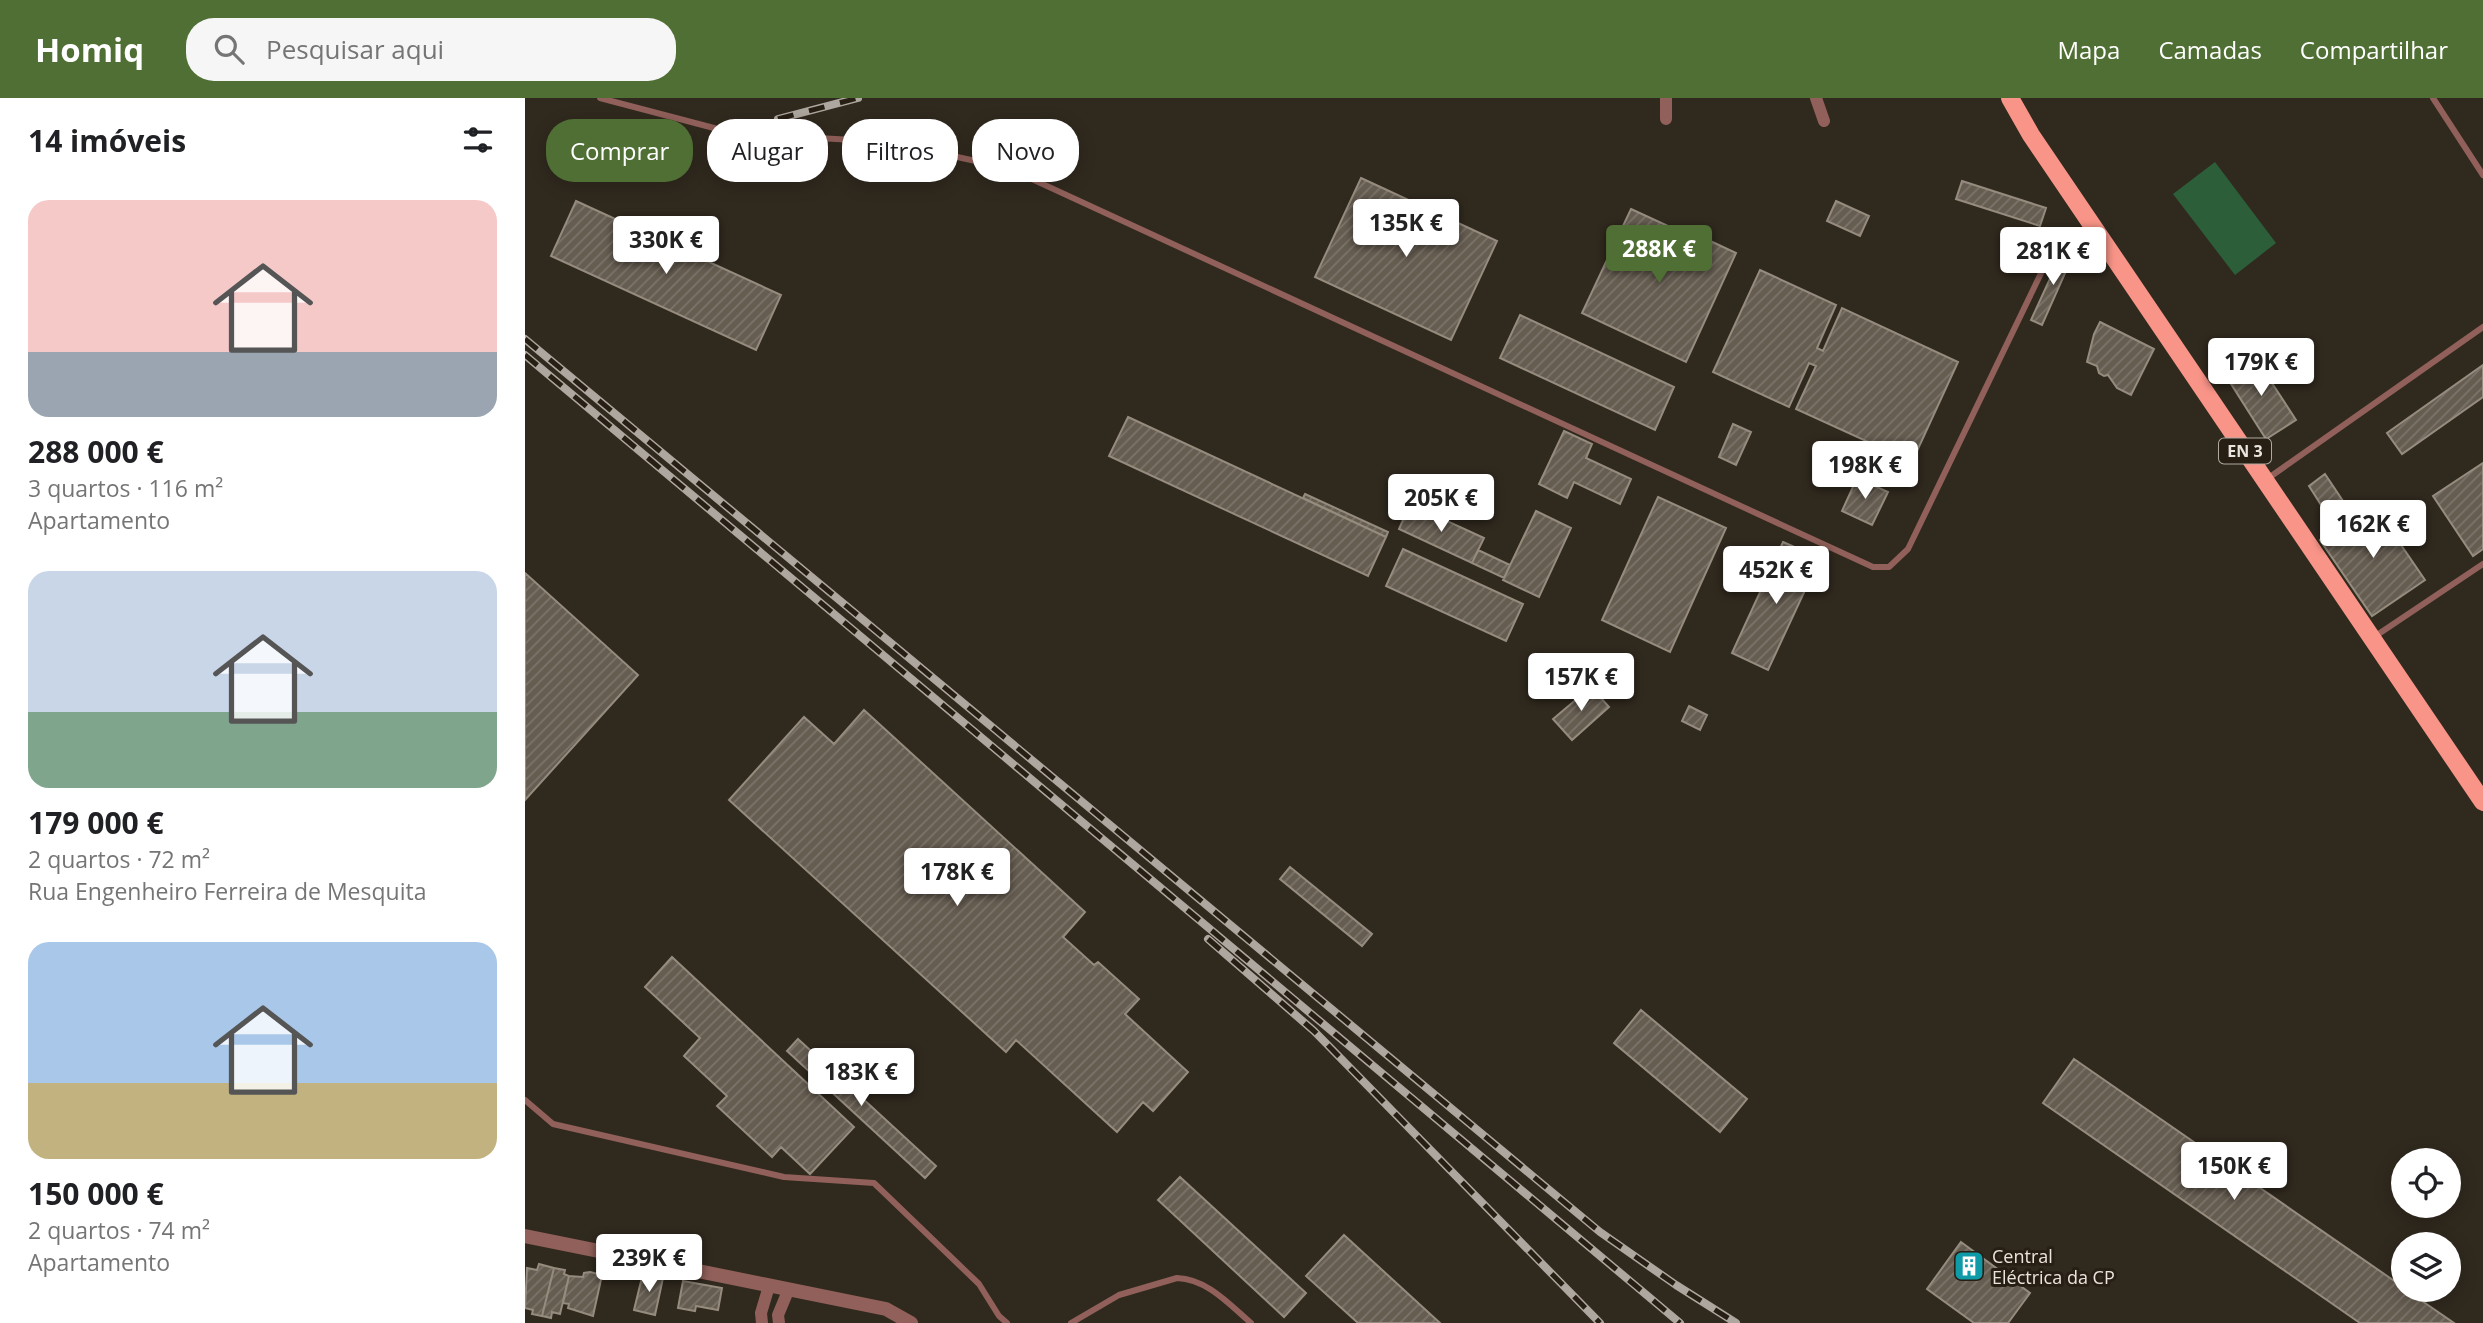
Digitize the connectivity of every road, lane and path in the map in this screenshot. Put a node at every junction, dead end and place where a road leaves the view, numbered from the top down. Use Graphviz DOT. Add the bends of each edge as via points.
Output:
graph roads {
  1 [pos="600,98"];
  2 [pos="1666,98"];
  3 [pos="1816,98"];
  4 [pos="2010,98"];
  5 [pos="2433,98"];
  6 [pos="1666,119"];
  7 [pos="1824,121"];
  8 [pos="2483,175"];
  9 [pos="2045,243"];
  10 [pos="2483,327"];
  11 [pos="2266,481"];
  12 [pos="2483,564"];
  13 [pos="2372,638"];
  14 [pos="2483,802"];
  15 [pos="525,1100"];
  16 [pos="525,1236"];
  17 [pos="769,1286"];
  18 [pos="788,1291"];
  19 [pos="762,1323"];
  20 [pos="779,1323"];
  21 [pos="911,1323"];
  22 [pos="1007,1323"];
  23 [pos="1071,1323"];
  24 [pos="1251,1323"];
  1 -- 9 [label="lane" via="733,133 888,142 1008,168 1873,567 1889,567 1908,549 2045,265"];
  2 -- 6 [label="street"];
  3 -- 7 [label="street"];
  4 -- 11 [label="main road, EN 3"];
  5 -- 8 [label="lane"];
  10 -- 11 [label="lane"];
  11 -- 13 [label="main road, EN 3"];
  12 -- 13 [label="lane"];
  13 -- 14 [label="main road, EN 3"];
  15 -- 22 [label="lane" via="553,1124 783,1177 874,1183 979,1284"];
  16 -- 17 [label="street"];
  17 -- 18 [label="street"];
  17 -- 19 [label="street"];
  18 -- 20 [label="street"];
  18 -- 21 [label="street" via="886,1310"];
  23 -- 24 [label="lane" via="1119,1295 1177,1278 1206,1286"];
}
